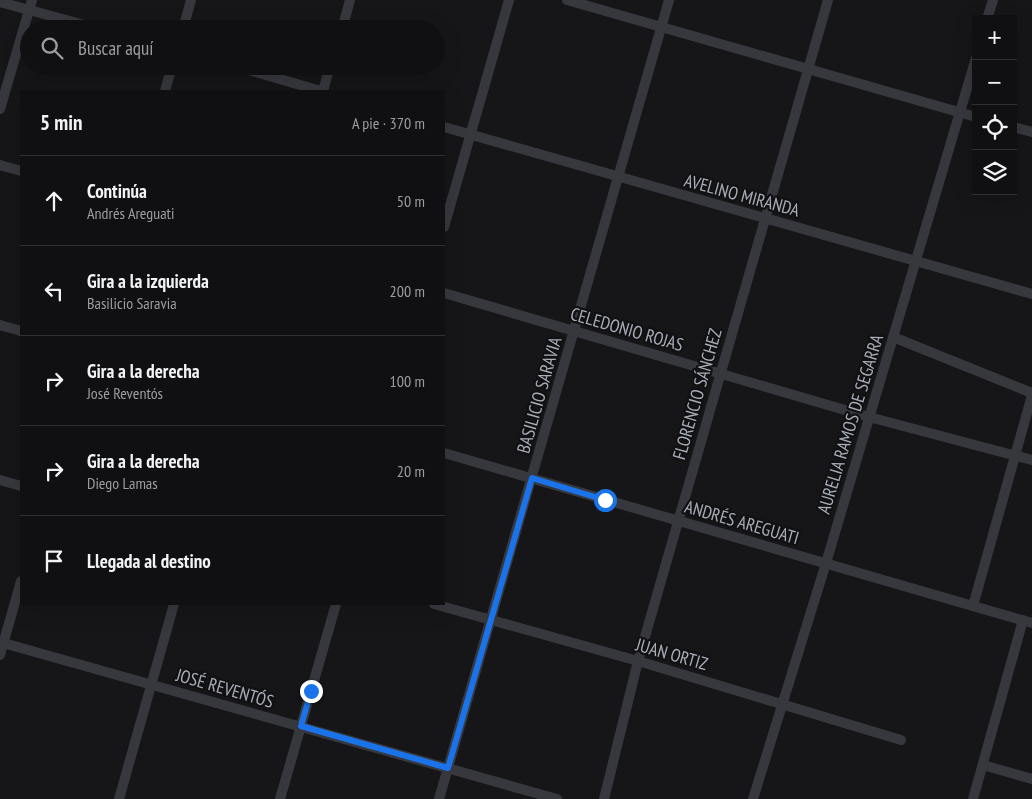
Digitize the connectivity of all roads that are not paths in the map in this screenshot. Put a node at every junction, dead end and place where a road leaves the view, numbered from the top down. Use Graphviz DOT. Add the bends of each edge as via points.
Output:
graph roads {
  1 [pos="191,0"];
  2 [pos="350,0"];
  3 [pos="509,0"];
  4 [pos="567,0"];
  5 [pos="669,0"];
  6 [pos="828,0"];
  7 [pos="992,0"];
  8 [pos="0,2"];
  9 [pos="30,5"];
  10 [pos="988,15"];
  11 [pos="26,20"];
  12 [pos="73,20"];
  13 [pos="185,20"];
  14 [pos="344,20"];
  15 [pos="661,27"];
  16 [pos="20,40"];
  17 [pos="975,60"];
  18 [pos="808,69"];
  19 [pos="169,75"];
  20 [pos="266,75"];
  21 [pos="327,75"];
  22 [pos="165,90"];
  23 [pos="319,90"];
  24 [pos="322,90"];
  25 [pos="0,110"];
  26 [pos="960,113"];
  27 [pos="972,116"];
  28 [pos="445,127"];
  29 [pos="1017,128"];
  30 [pos="1032,132"];
  31 [pos="469,135"];
  32 [pos="0,165"];
  33 [pos="20,171"];
  34 [pos="618,178"];
  35 [pos="765,218"];
  36 [pos="445,223"];
  37 [pos="916,260"];
  38 [pos="445,293"];
  39 [pos="1032,294"];
  40 [pos="0,325"];
  41 [pos="20,331"];
  42 [pos="574,331"];
  43 [pos="893,338"];
  44 [pos="720,373"];
  45 [pos="1032,394"];
  46 [pos="869,418"];
  47 [pos="445,453"];
  48 [pos="1015,455"];
  49 [pos="1032,460"];
  50 [pos="532,478"];
  51 [pos="0,480"];
  52 [pos="20,486"];
  53 [pos="678,521"];
  54 [pos="826,563"];
  55 [pos="20,584"];
  56 [pos="174,605"];
  57 [pos="336,605"];
  58 [pos="438,605"];
  59 [pos="973,606"];
  60 [pos="491,620"];
  61 [pos="1028,621"];
  62 [pos="2,643"];
  63 [pos="0,655"];
  64 [pos="638,661"];
  65 [pos="151,684"];
  66 [pos="782,704"];
  67 [pos="301,726"];
  68 [pos="901,740"];
  69 [pos="983,765"];
  70 [pos="448,768"];
  71 [pos="1032,779"];
  72 [pos="119,799"];
  73 [pos="280,799"];
  74 [pos="439,799"];
  75 [pos="557,799"];
  76 [pos="604,799"];
  77 [pos="753,799"];
  78 [pos="973,799"];
  1 -- 13 [label="street"];
  2 -- 14 [label="street"];
  3 -- 31 [label="street"];
  4 -- 15 [label="street"];
  5 -- 15 [label="street, BASILICIO SARAVIA"];
  6 -- 18 [label="street, FLORENCIO SÁNCHEZ"];
  7 -- 10 [label="street"];
  8 -- 9 [label="street"];
  9 -- 11 [label="street"];
  9 -- 12 [label="street"];
  15 -- 18 [label="street"];
  15 -- 34 [label="street, BASILICIO SARAVIA"];
  16 -- 25 [label="street"];
  17 -- 26 [label="street, AURELIA RAMOS DE SEGARRA"];
  18 -- 26 [label="street"];
  18 -- 35 [label="street, FLORENCIO SÁNCHEZ"];
  19 -- 22 [label="street"];
  20 -- 23 [label="street"];
  21 -- 24 [label="street"];
  26 -- 27 [label="street"];
  26 -- 37 [label="street, AURELIA RAMOS DE SEGARRA"];
  28 -- 31 [label="street, AVELINO MIRANDA"];
  29 -- 30 [label="street"];
  31 -- 34 [label="street, AVELINO MIRANDA"];
  31 -- 36 [label="street"];
  32 -- 33 [label="street"];
  34 -- 35 [label="street, AVELINO MIRANDA"];
  34 -- 42 [label="street, BASILICIO SARAVIA"];
  35 -- 37 [label="street, AVELINO MIRANDA"];
  35 -- 44 [label="street, FLORENCIO SÁNCHEZ"];
  37 -- 39 [label="street, AVELINO MIRANDA"];
  37 -- 43 [label="street, AURELIA RAMOS DE SEGARRA"];
  38 -- 42 [label="street, CELEDONIO ROJAS"];
  40 -- 41 [label="street"];
  42 -- 44 [label="street, CELEDONIO ROJAS"];
  42 -- 50 [label="street, BASILICIO SARAVIA"];
  43 -- 45 [label="street"];
  43 -- 46 [label="street, AURELIA RAMOS DE SEGARRA"];
  44 -- 46 [label="street, CELEDONIO ROJAS"];
  44 -- 53 [label="street, FLORENCIO SÁNCHEZ"];
  45 -- 48 [label="street"];
  46 -- 48 [label="street, CELEDONIO ROJAS"];
  46 -- 54 [label="street, AURELIA RAMOS DE SEGARRA"];
  47 -- 50 [label="street, ANDRÉS AREGUATI"];
  48 -- 49 [label="street, CELEDONIO ROJAS"];
  48 -- 59 [label="street"];
  50 -- 53 [label="street, ANDRÉS AREGUATI"];
  50 -- 60 [label="street, BASILICIO SARAVIA"];
  51 -- 52 [label="street"];
  53 -- 54 [label="street, ANDRÉS AREGUATI"];
  53 -- 64 [label="street, FLORENCIO SÁNCHEZ"];
  54 -- 59 [label="street, ANDRÉS AREGUATI"];
  54 -- 66 [label="street, AURELIA RAMOS DE SEGARRA"];
  55 -- 62 [label="street"];
  56 -- 65 [label="street"];
  57 -- 67 [label="street"];
  58 -- 60 [label="street, JUAN ORTIZ"];
  59 -- 61 [label="street, ANDRÉS AREGUATI"];
  60 -- 64 [label="street, JUAN ORTIZ"];
  60 -- 70 [label="street, BASILICIO SARAVIA"];
  61 -- 69 [label="street"];
  62 -- 63 [label="street"];
  62 -- 65 [label="street, JOSÉ REVENTÓS"];
  64 -- 66 [label="street, JUAN ORTIZ"];
  64 -- 76 [label="street, FLORENCIO SÁNCHEZ"];
  65 -- 67 [label="street, JOSÉ REVENTÓS"];
  65 -- 72 [label="street"];
  66 -- 68 [label="street, JUAN ORTIZ"];
  66 -- 77 [label="street, AURELIA RAMOS DE SEGARRA"];
  67 -- 70 [label="street, JOSÉ REVENTÓS"];
  67 -- 73 [label="street"];
  69 -- 71 [label="street"];
  69 -- 78 [label="street"];
  70 -- 74 [label="street, BASILICIO SARAVIA"];
  70 -- 75 [label="street, JOSÉ REVENTÓS"];
}
